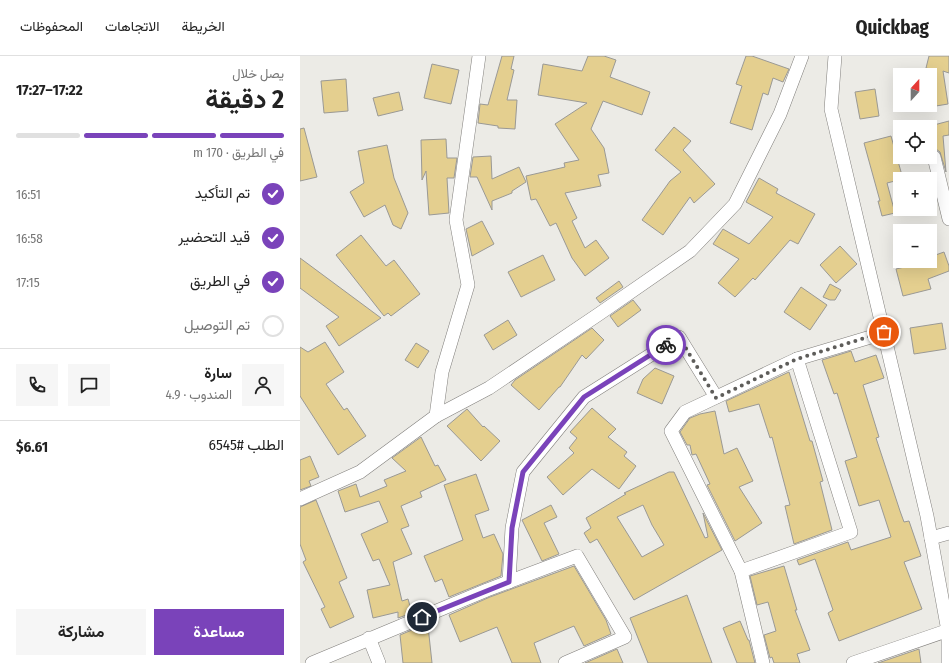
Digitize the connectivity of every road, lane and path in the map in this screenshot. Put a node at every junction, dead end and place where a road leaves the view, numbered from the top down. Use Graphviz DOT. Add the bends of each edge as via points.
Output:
graph roads {
  1 [pos="479,56"];
  2 [pos="802,56"];
  3 [pos="835,56"];
  4 [pos="936,164"];
  5 [pos="949,219"];
  6 [pos="884,332"];
  7 [pos="797,359"];
  8 [pos="716,398"];
  9 [pos="436,416"];
  10 [pos="300,499"];
  11 [pos="949,533"];
  12 [pos="932,538"];
  13 [pos="741,571"];
  14 [pos="509,582"];
  15 [pos="949,631"];
  16 [pos="369,638"];
  17 [pos="312,663"];
  18 [pos="379,663"];
  19 [pos="565,663"];
  20 [pos="763,663"];
  21 [pos="853,663"];
  22 [pos="948,663"];
  1 -- 9 [label="street" via="456,220 468,285 442,372"];
  2 -- 9 [label="street" via="780,114 735,204 690,251 489,388"];
  3 -- 6 [label="street" via="831,109"];
  4 -- 5 [label="street"];
  6 -- 7 [label="street"];
  6 -- 12 [label="street"];
  7 -- 8 [label="street"];
  7 -- 13 [label="street" via="851,532"];
  8 -- 13 [label="street" via="685,412 671,432"];
  8 -- 14 [label="street" via="679,337 584,397 523,472 512,528"];
  9 -- 10 [label="street" via="360,472"];
  11 -- 12 [label="street"];
  12 -- 15 [label="street"];
  13 -- 20 [label="street"];
  14 -- 16 [label="street"];
  14 -- 19 [label="street" via="577,556 625,637"];
  15 -- 21 [label="street"];
  15 -- 22 [label="street"];
  16 -- 17 [label="street"];
  16 -- 18 [label="street"];
}
